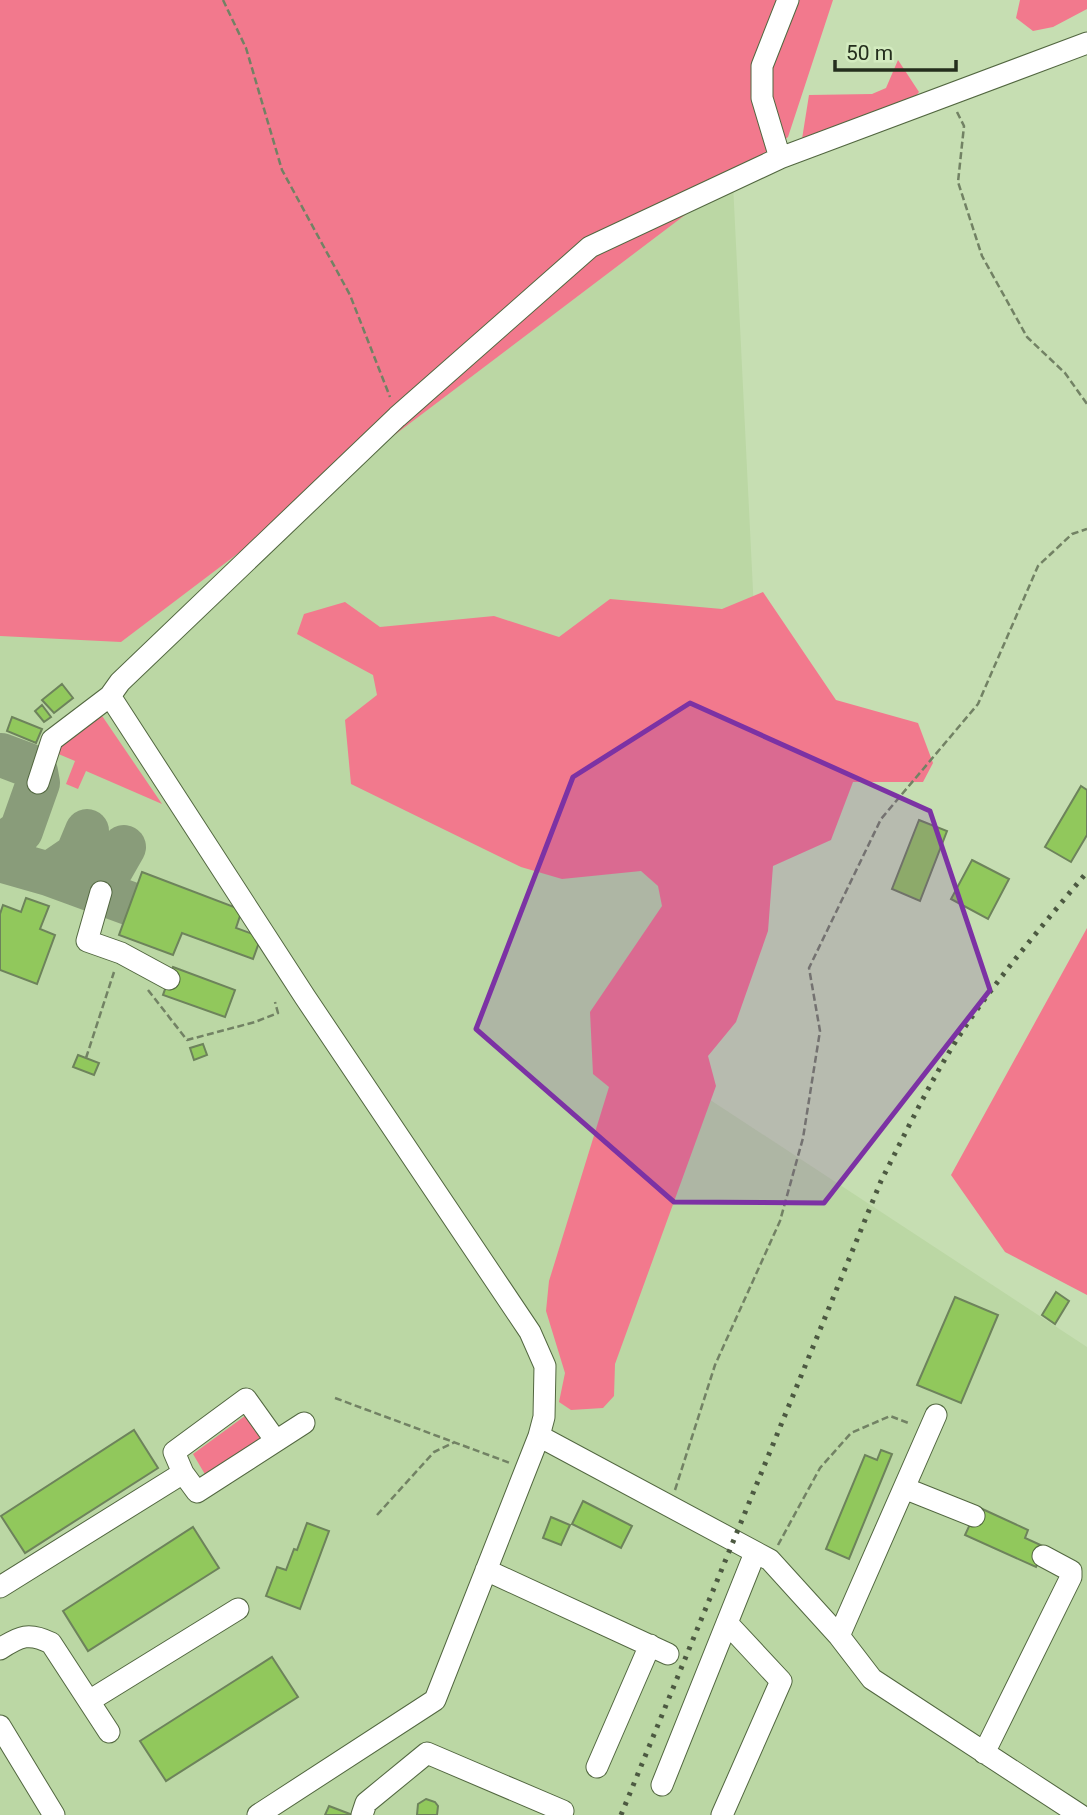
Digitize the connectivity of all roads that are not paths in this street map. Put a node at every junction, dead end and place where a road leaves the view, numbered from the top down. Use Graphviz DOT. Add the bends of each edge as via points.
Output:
graph roads {
  1 [pos="788,0"];
  2 [pos="1087,43"];
  3 [pos="780,158"];
  4 [pos="110,696"];
  5 [pos="38,783"];
  6 [pos="101,892"];
  7 [pos="169,979"];
  8 [pos="304,1423"];
  9 [pos="932,1423"];
  10 [pos="539,1436"];
  11 [pos="276,1441"];
  12 [pos="183,1473"];
  13 [pos="904,1488"];
  14 [pos="974,1516"];
  15 [pos="1044,1556"];
  16 [pos="763,1557"];
  17 [pos="486,1570"];
  18 [pos="0,1587"];
  19 [pos="239,1609"];
  20 [pos="727,1623"];
  21 [pos="839,1636"];
  22 [pos="1,1646"];
  23 [pos="89,1701"];
  24 [pos="0,1726"];
  25 [pos="109,1732"];
  26 [pos="984,1753"];
  27 [pos="597,1767"];
  28 [pos="662,1785"];
  29 [pos="54,1815"];
  30 [pos="258,1815"];
  31 [pos="362,1815"];
  32 [pos="561,1815"];
  33 [pos="722,1815"];
  34 [pos="1080,1815"];
  1 -- 3 [label="lane" via="762,66 762,98"];
  2 -- 3 [label="lane"];
  3 -- 4 [label="lane" via="590,247 397,417"];
  4 -- 5 [label="lane" via="52,740"];
  4 -- 10 [label="lane" via="530,1332 545,1366"];
  6 -- 7 [label="lane" via="86,941 121,953"];
  8 -- 11 [label="lane"];
  9 -- 13 [label="lane"];
  10 -- 16 [label="lane"];
  10 -- 17 [label="lane"];
  11 -- 12 [label="lane" via="197,1492"];
  11 -- 12 [label="lane" via="246,1399 174,1452"];
  12 -- 18 [label="lane"];
  13 -- 14 [label="lane"];
  13 -- 21 [label="lane"];
  15 -- 26 [label="lane" via="1071,1571 1071,1577"];
  16 -- 20 [label="lane"];
  16 -- 21 [label="lane"];
  17 -- 27 [label="lane" via="659,1649"];
  17 -- 30 [label="lane" via="435,1700"];
  19 -- 23 [label="lane"];
  20 -- 28 [label="lane"];
  20 -- 33 [label="lane" via="782,1681"];
  21 -- 26 [label="lane" via="872,1679"];
  22 -- 23 [label="lane" via="24,1636 51,1643"];
  23 -- 25 [label="lane"];
  24 -- 29 [label="lane"];
  26 -- 34 [label="lane"];
  31 -- 32 [label="lane" via="366,1803 427,1754 563,1811"];
}
